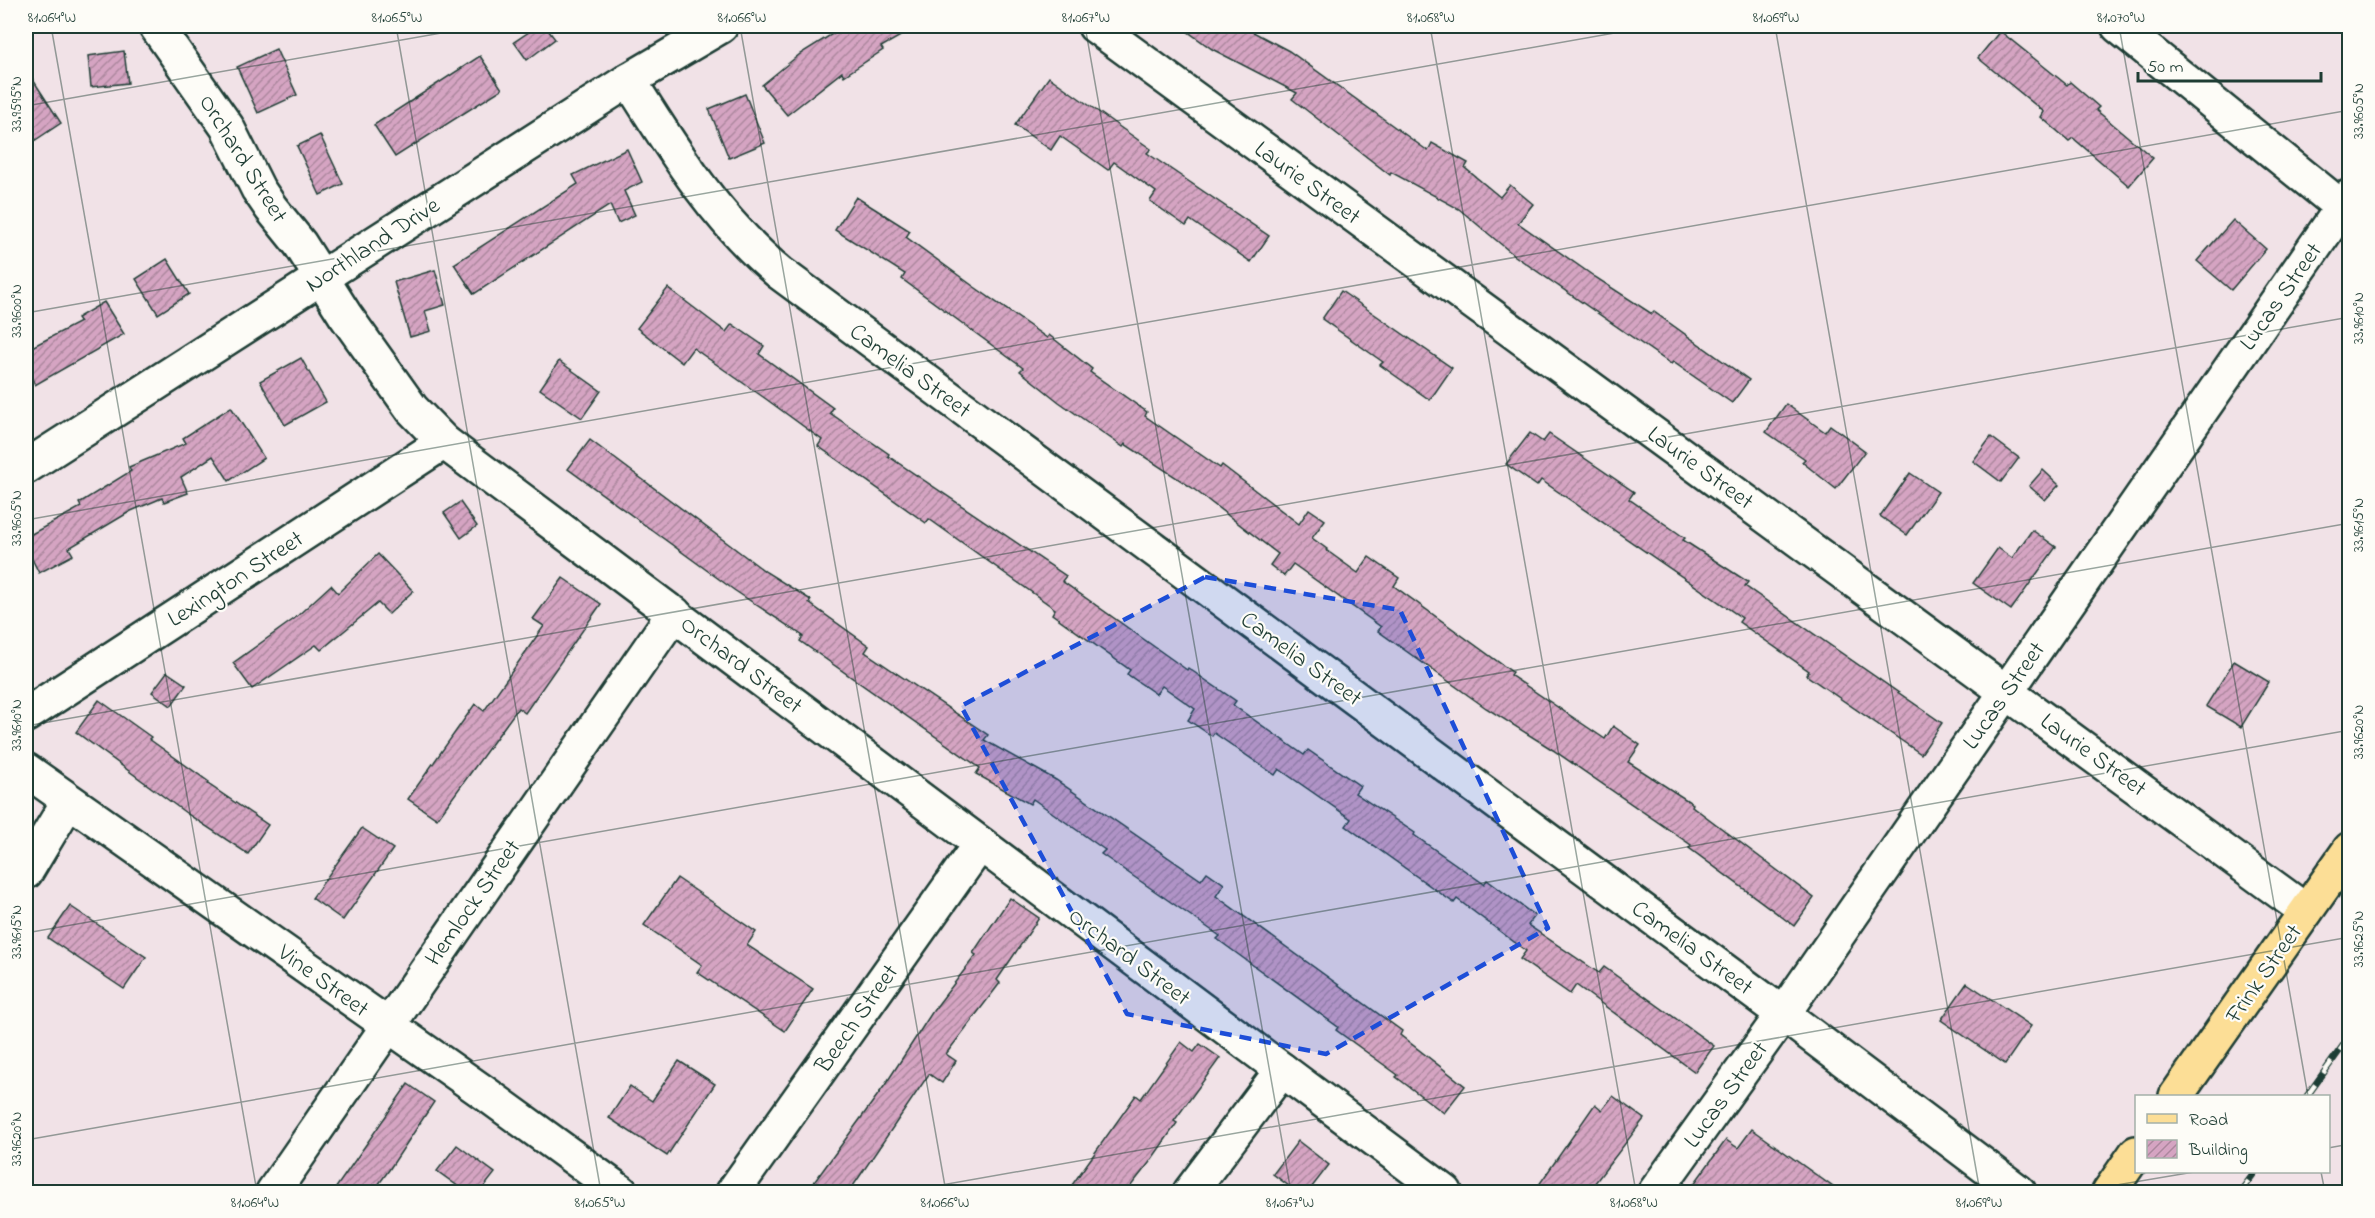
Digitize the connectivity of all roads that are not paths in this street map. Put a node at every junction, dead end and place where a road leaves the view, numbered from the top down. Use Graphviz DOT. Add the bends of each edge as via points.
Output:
graph roads {
  1 [pos="156,26"];
  2 [pos="721,26"];
  3 [pos="1095,26"];
  4 [pos="2118,26"];
  5 [pos="629,80"];
  6 [pos="2347,206"];
  7 [pos="319,277"];
  8 [pos="444,442"];
  9 [pos="26,467"];
  10 [pos="674,613"];
  11 [pos="2007,690"];
  12 [pos="26,715"];
  13 [pos="26,770"];
  14 [pos="68,802"];
  15 [pos="980,844"];
  16 [pos="2349,849"];
  17 [pos="26,872"];
  18 [pos="2306,911"];
  19 [pos="1783,1014"];
  20 [pos="386,1025"];
  21 [pos="1282,1070"];
  22 [pos="2177,1095"];
  23 [pos="2135,1154"];
  24 [pos="273,1192"];
  25 [pos="621,1192"];
  26 [pos="733,1192"];
  27 [pos="1190,1192"];
  28 [pos="1445,1192"];
  29 [pos="1655,1192"];
  30 [pos="2019,1192"];
  31 [pos="2109,1192"];
  1 -- 7 [label="street, Orchard Street" via="202,88 258,189 300,244"];
  2 -- 5 [label="street, Northland Drive"];
  3 -- 11 [label="street, Laurie Street"];
  4 -- 6 [label="street"];
  5 -- 7 [label="street, Northland Drive"];
  5 -- 19 [label="street, Camelia Street" via="699,187 728,223 780,273"];
  6 -- 11 [label="street, Lucas Street"];
  7 -- 8 [label="street, Orchard Street" via="412,409"];
  7 -- 9 [label="street, Northland Drive"];
  8 -- 10 [label="street, Orchard Street"];
  8 -- 12 [label="street, Lexington Street"];
  10 -- 15 [label="street, Orchard Street"];
  10 -- 20 [label="street, Hemlock Street"];
  11 -- 18 [label="street, Laurie Street"];
  11 -- 19 [label="street, Lucas Street"];
  13 -- 14 [label="street, Vine Street"];
  14 -- 17 [label="street"];
  14 -- 20 [label="street, Vine Street"];
  15 -- 21 [label="street, Orchard Street"];
  15 -- 26 [label="street, Beech Street"];
  16 -- 18 [label="main road, Frink Street"];
  18 -- 22 [label="main road, Frink Street"];
  19 -- 29 [label="street, Lucas Street"];
  19 -- 30 [label="street, Camelia Street"];
  20 -- 24 [label="street, Hemlock Street"];
  20 -- 25 [label="street, Vine Street"];
  21 -- 27 [label="street"];
  21 -- 28 [label="street, Orchard Street"];
  23 -- 31 [label="main road"];
}
